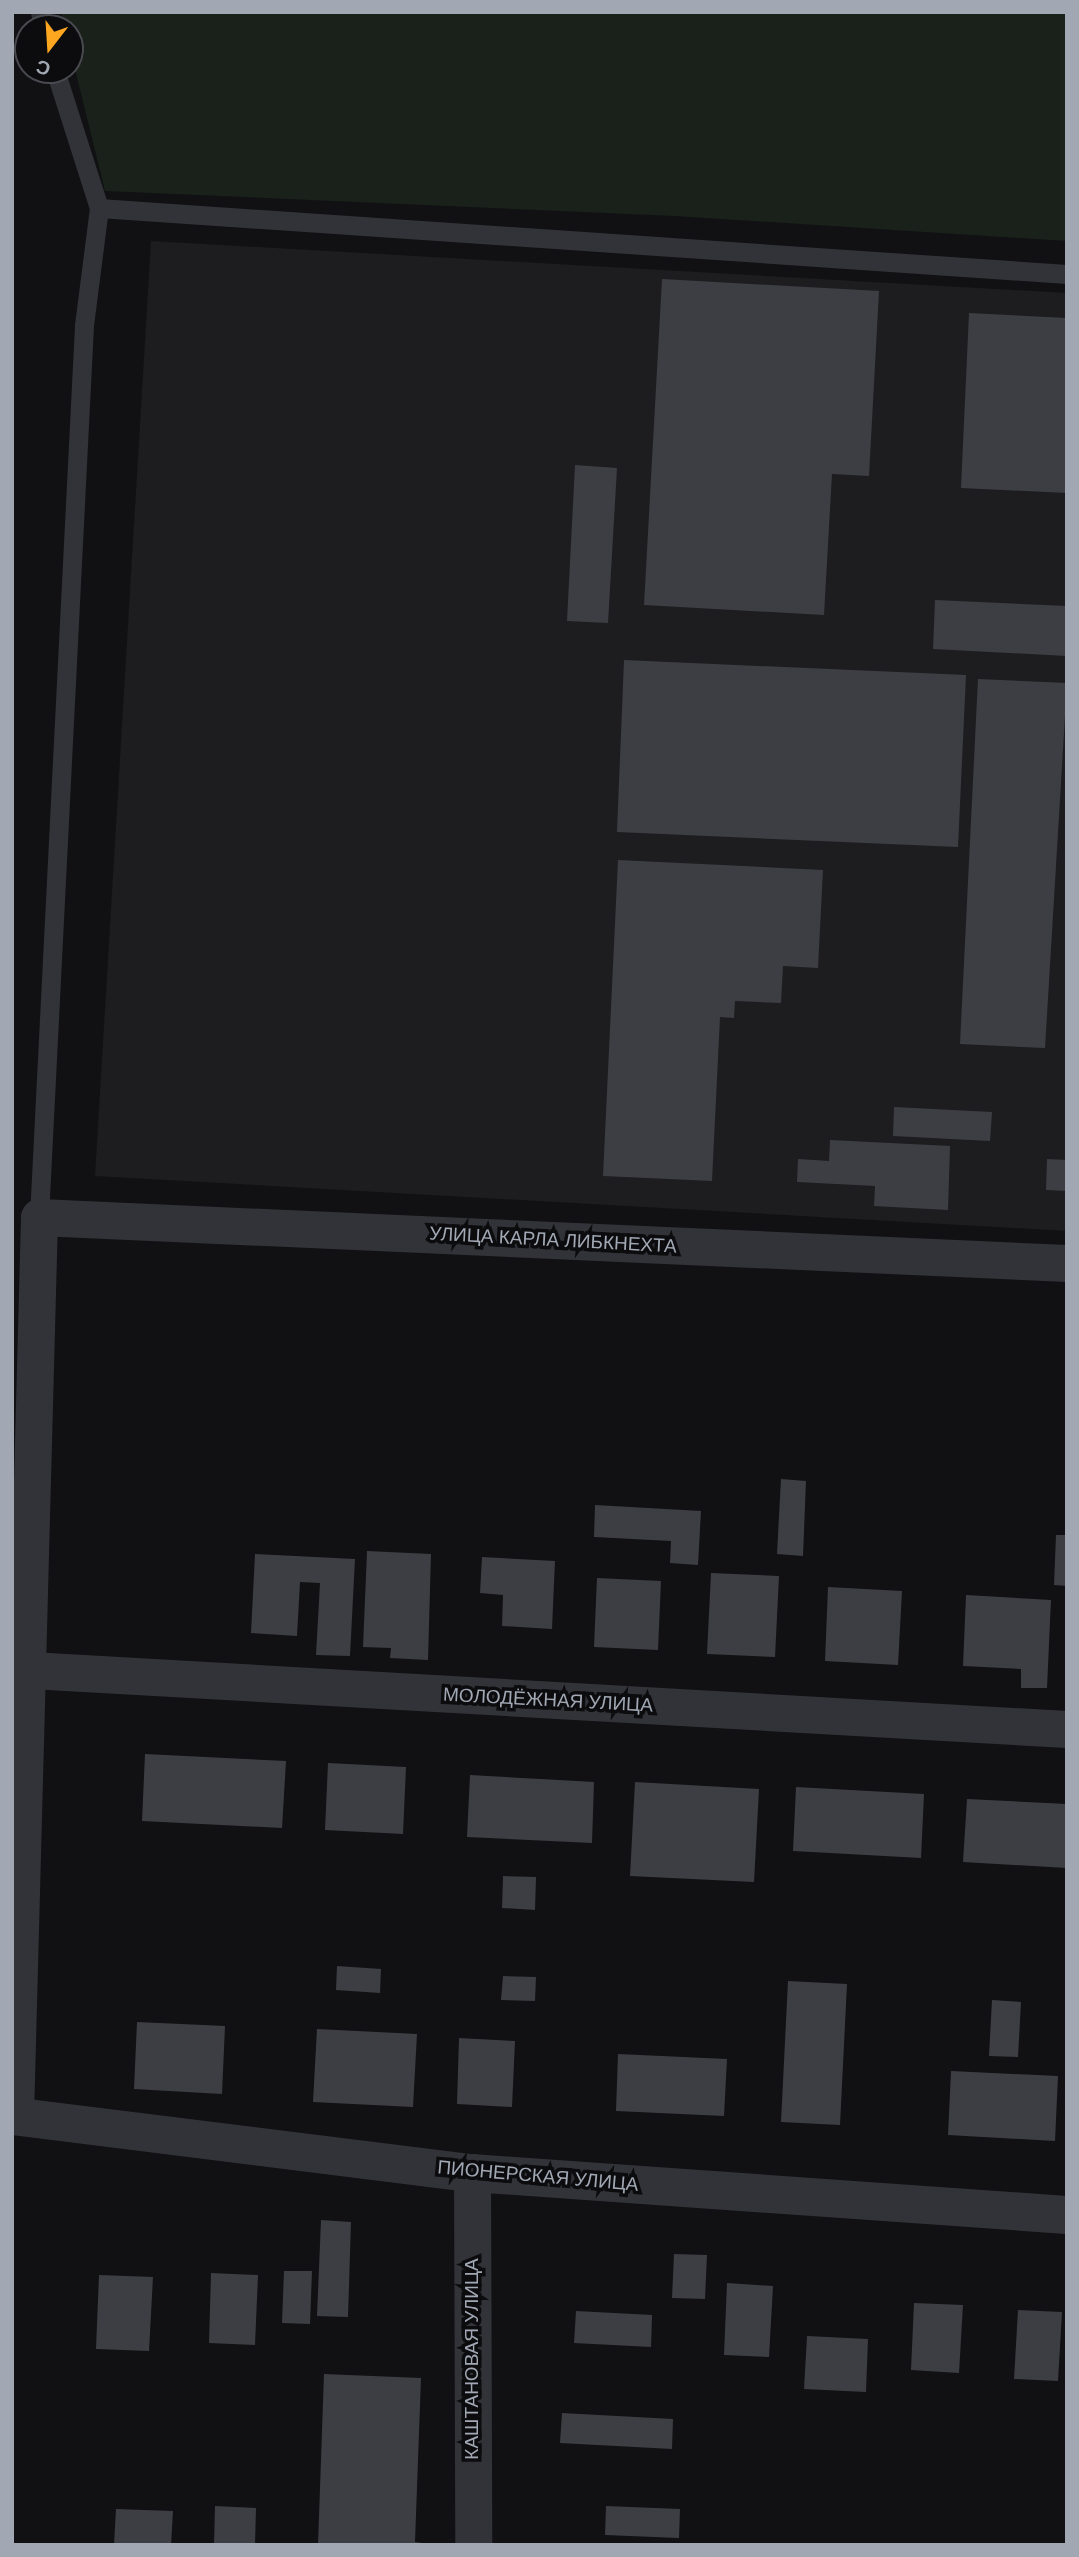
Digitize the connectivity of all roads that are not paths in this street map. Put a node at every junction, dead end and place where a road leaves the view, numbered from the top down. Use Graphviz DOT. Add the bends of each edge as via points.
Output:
graph roads {
  1 [pos="59,84"];
  2 [pos="99,208"];
  3 [pos="1067,274"];
  4 [pos="39,1217"];
  5 [pos="1067,1263"];
  6 [pos="24,1425"];
  7 [pos="30,1670"];
  8 [pos="1067,1729"];
  9 [pos="14,2116"];
  10 [pos="472,2173"];
  11 [pos="1067,2215"];
  12 [pos="473,2545"];
  1 -- 2 [label="lane"];
  2 -- 3 [label="lane"];
  2 -- 4 [label="lane" via="84,324"];
  4 -- 5 [label="street, УЛИЦА КАРЛА ЛИБКНЕХТА"];
  4 -- 6 [label="street"];
  6 -- 7 [label="street"];
  7 -- 8 [label="street, МОЛОДЁЖНАЯ УЛИЦА"];
  7 -- 9 [label="street"];
  9 -- 10 [label="street, ПИОНЕРСКАЯ УЛИЦА"];
  10 -- 11 [label="street, ПИОНЕРСКАЯ УЛИЦА"];
  10 -- 12 [label="street, КАШТАНОВАЯ УЛИЦА"];
}
